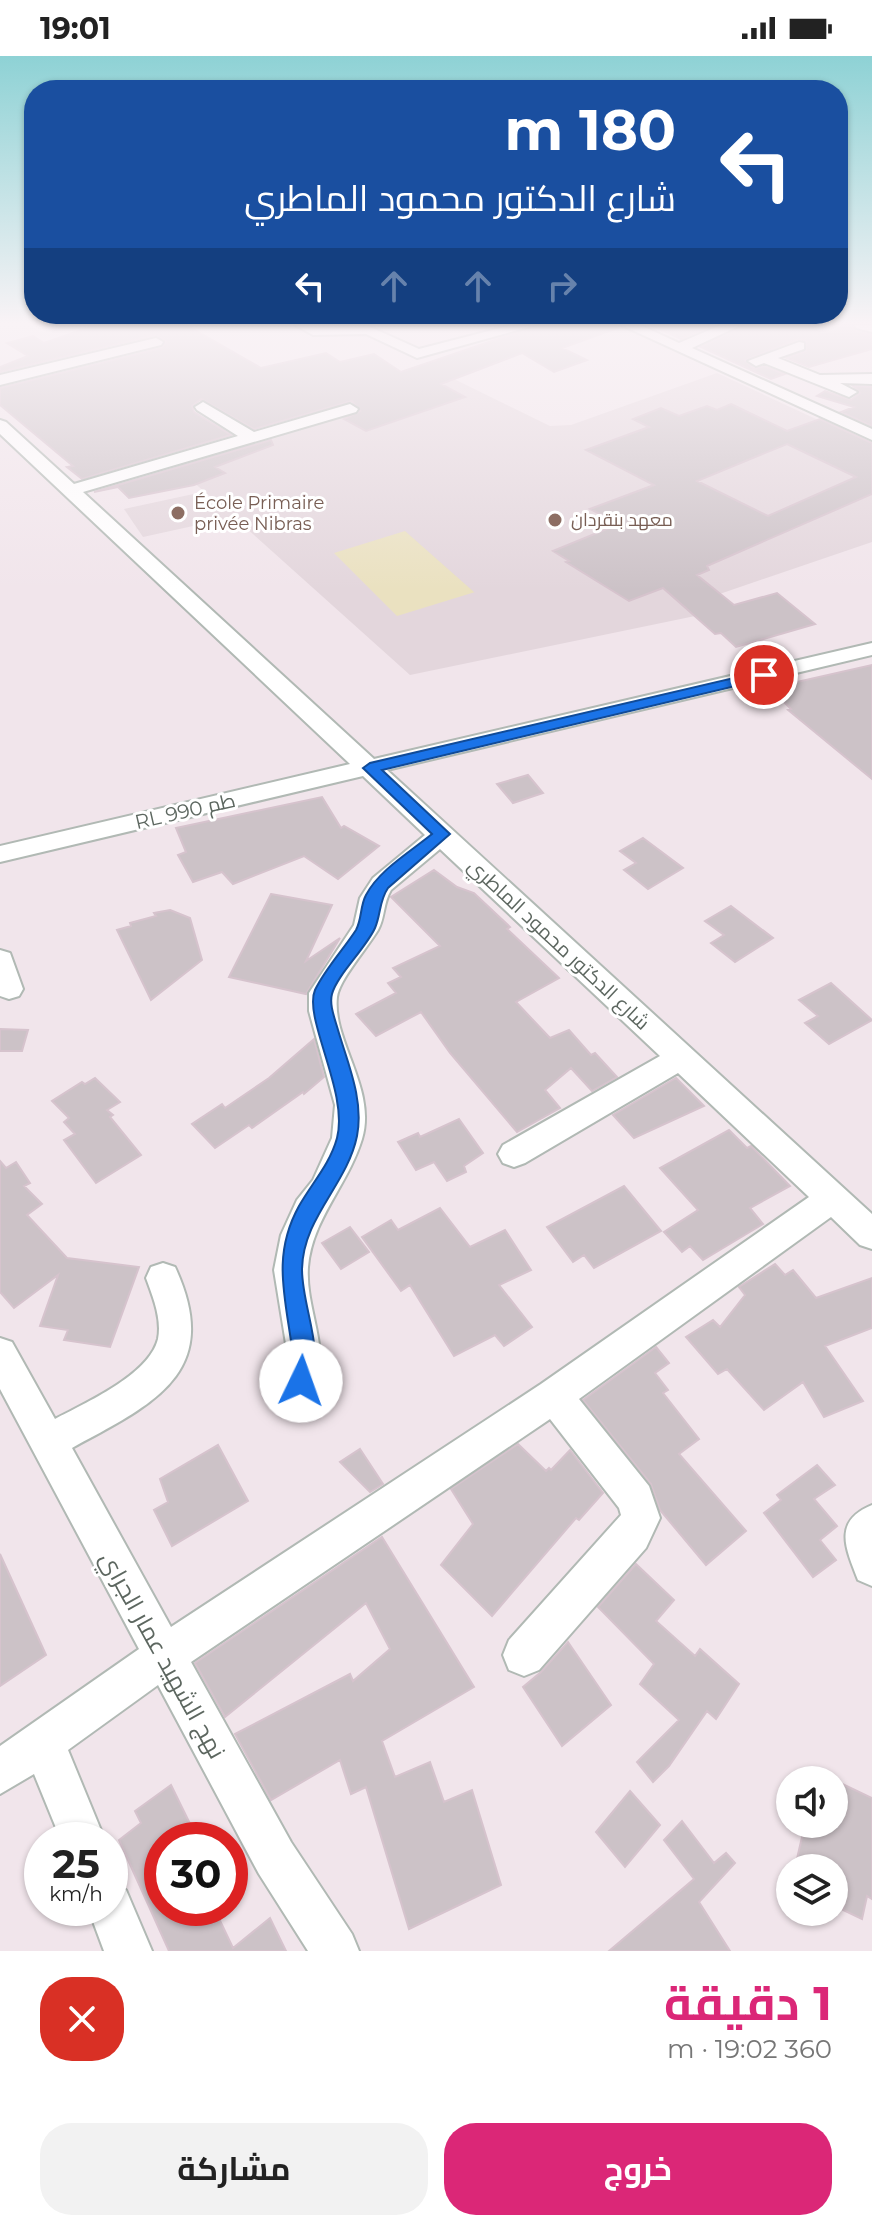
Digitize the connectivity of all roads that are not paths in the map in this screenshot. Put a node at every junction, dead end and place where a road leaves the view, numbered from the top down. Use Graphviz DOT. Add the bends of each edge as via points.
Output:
graph roads {
  1 [pos="213,413"];
  2 [pos="335,413"];
  3 [pos="825,413"];
  4 [pos="0,425"];
  5 [pos="872,435"];
  6 [pos="253,438"];
  7 [pos="71,490"];
  8 [pos="866,656"];
  9 [pos="370,768"];
  10 [pos="442,834"];
  11 [pos="0,854"];
  12 [pos="0,960"];
  13 [pos="9,989"];
  14 [pos="681,1058"];
  15 [pos="514,1154"];
  16 [pos="832,1198"];
  17 [pos="872,1235"];
  18 [pos="163,1278"];
  19 [pos="0,1354"];
  20 [pos="301,1381"];
  21 [pos="554,1396"];
  22 [pos="47,1442"];
  23 [pos="872,1524"];
  24 [pos="872,1566"];
  25 [pos="524,1655"];
  26 [pos="164,1656"];
  27 [pos="43,1743"];
  28 [pos="0,1772"];
  29 [pos="76,1822"];
  30 [pos="118,1926"];
  31 [pos="128,1951"];
  32 [pos="335,1951"];
  1 -- 6 [label="street"];
  2 -- 6 [label="street"];
  3 -- 5 [label="street"];
  4 -- 7 [label="street, شارع الدكتور محمود الماطري"];
  6 -- 7 [label="street"];
  7 -- 9 [label="street, شارع الدكتور محمود الماطري"];
  8 -- 9 [label="street, RL طم 990"];
  9 -- 10 [label="street, شارع الدكتور محمود الماطري"];
  9 -- 11 [label="street, RL طم 990"];
  10 -- 14 [label="street, شارع الدكتور محمود الماطري"];
  10 -- 20 [label="street" via="382,884 367,926 323,993 323,1011 350,1105 347,1138 297,1235 291,1270 304,1350"];
  12 -- 13 [label="street"];
  14 -- 15 [label="street"];
  14 -- 16 [label="street, شارع الدكتور محمود الماطري"];
  16 -- 17 [label="street, شارع الدكتور محمود الماطري"];
  16 -- 21 [label="street"];
  18 -- 22 [label="street" via="173,1306 175,1339 164,1368 137,1391"];
  19 -- 22 [label="street, نهج الشهيد عمار الجراي"];
  21 -- 25 [label="street" via="636,1499 641,1518"];
  21 -- 26 [label="street"];
  22 -- 26 [label="street, نهج الشهيد عمار الجراي"];
  23 -- 24 [label="street" via="863,1532"];
  26 -- 27 [label="street"];
  26 -- 32 [label="street, نهج الشهيد عمار الجراي" via="275,1858"];
  27 -- 28 [label="street"];
  27 -- 29 [label="street"];
  30 -- 31 [label="street"];
}
